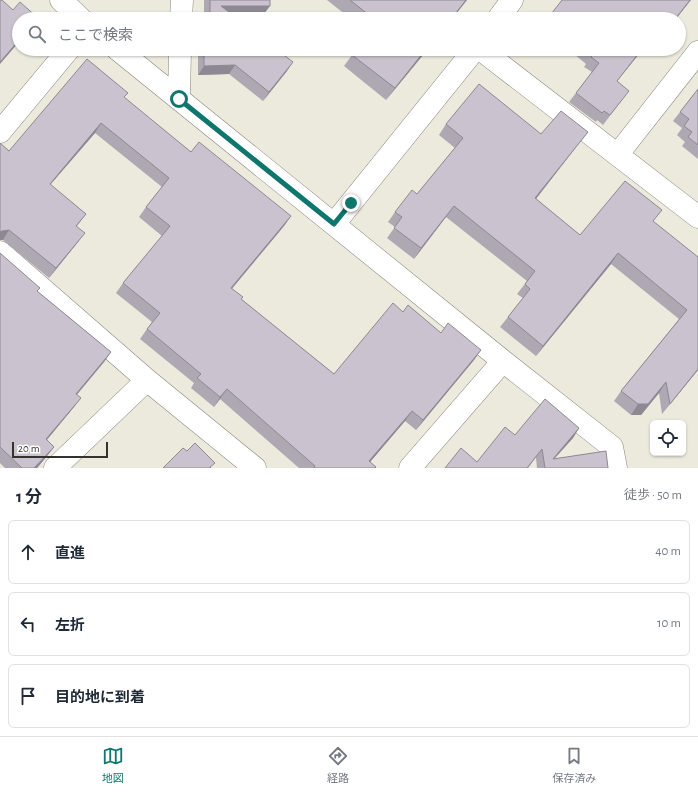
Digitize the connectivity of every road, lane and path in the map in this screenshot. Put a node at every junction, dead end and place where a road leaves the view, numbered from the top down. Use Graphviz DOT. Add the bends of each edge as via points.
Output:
graph roads {
  1 [pos="61,0"];
  2 [pos="182,0"];
  3 [pos="512,0"];
  4 [pos="74,12"];
  5 [pos="182,12"];
  6 [pos="503,12"];
  7 [pos="698,52"];
  8 [pos="63,56"];
  9 [pos="126,56"];
  10 [pos="180,56"];
  11 [pos="468,56"];
  12 [pos="489,56"];
  13 [pos="179,99"];
  14 [pos="0,132"];
  15 [pos="618,154"];
  16 [pos="698,217"];
  17 [pos="334,224"];
  18 [pos="0,252"];
  19 [pos="503,361"];
  20 [pos="147,380"];
  21 [pos="55,468"];
  22 [pos="255,468"];
  23 [pos="410,468"];
  24 [pos="616,468"];
  1 -- 4 [label="street"];
  2 -- 5 [label="street"];
  3 -- 6 [label="street"];
  7 -- 15 [label="street"];
  8 -- 14 [label="street"];
  9 -- 13 [label="street"];
  10 -- 13 [label="street"];
  11 -- 17 [label="street"];
  12 -- 15 [label="street"];
  13 -- 17 [label="street"];
  15 -- 16 [label="street"];
  17 -- 19 [label="street"];
  18 -- 20 [label="street"];
  19 -- 23 [label="street"];
  19 -- 24 [label="street" via="612,447"];
  20 -- 21 [label="street"];
  20 -- 22 [label="street"];
}
